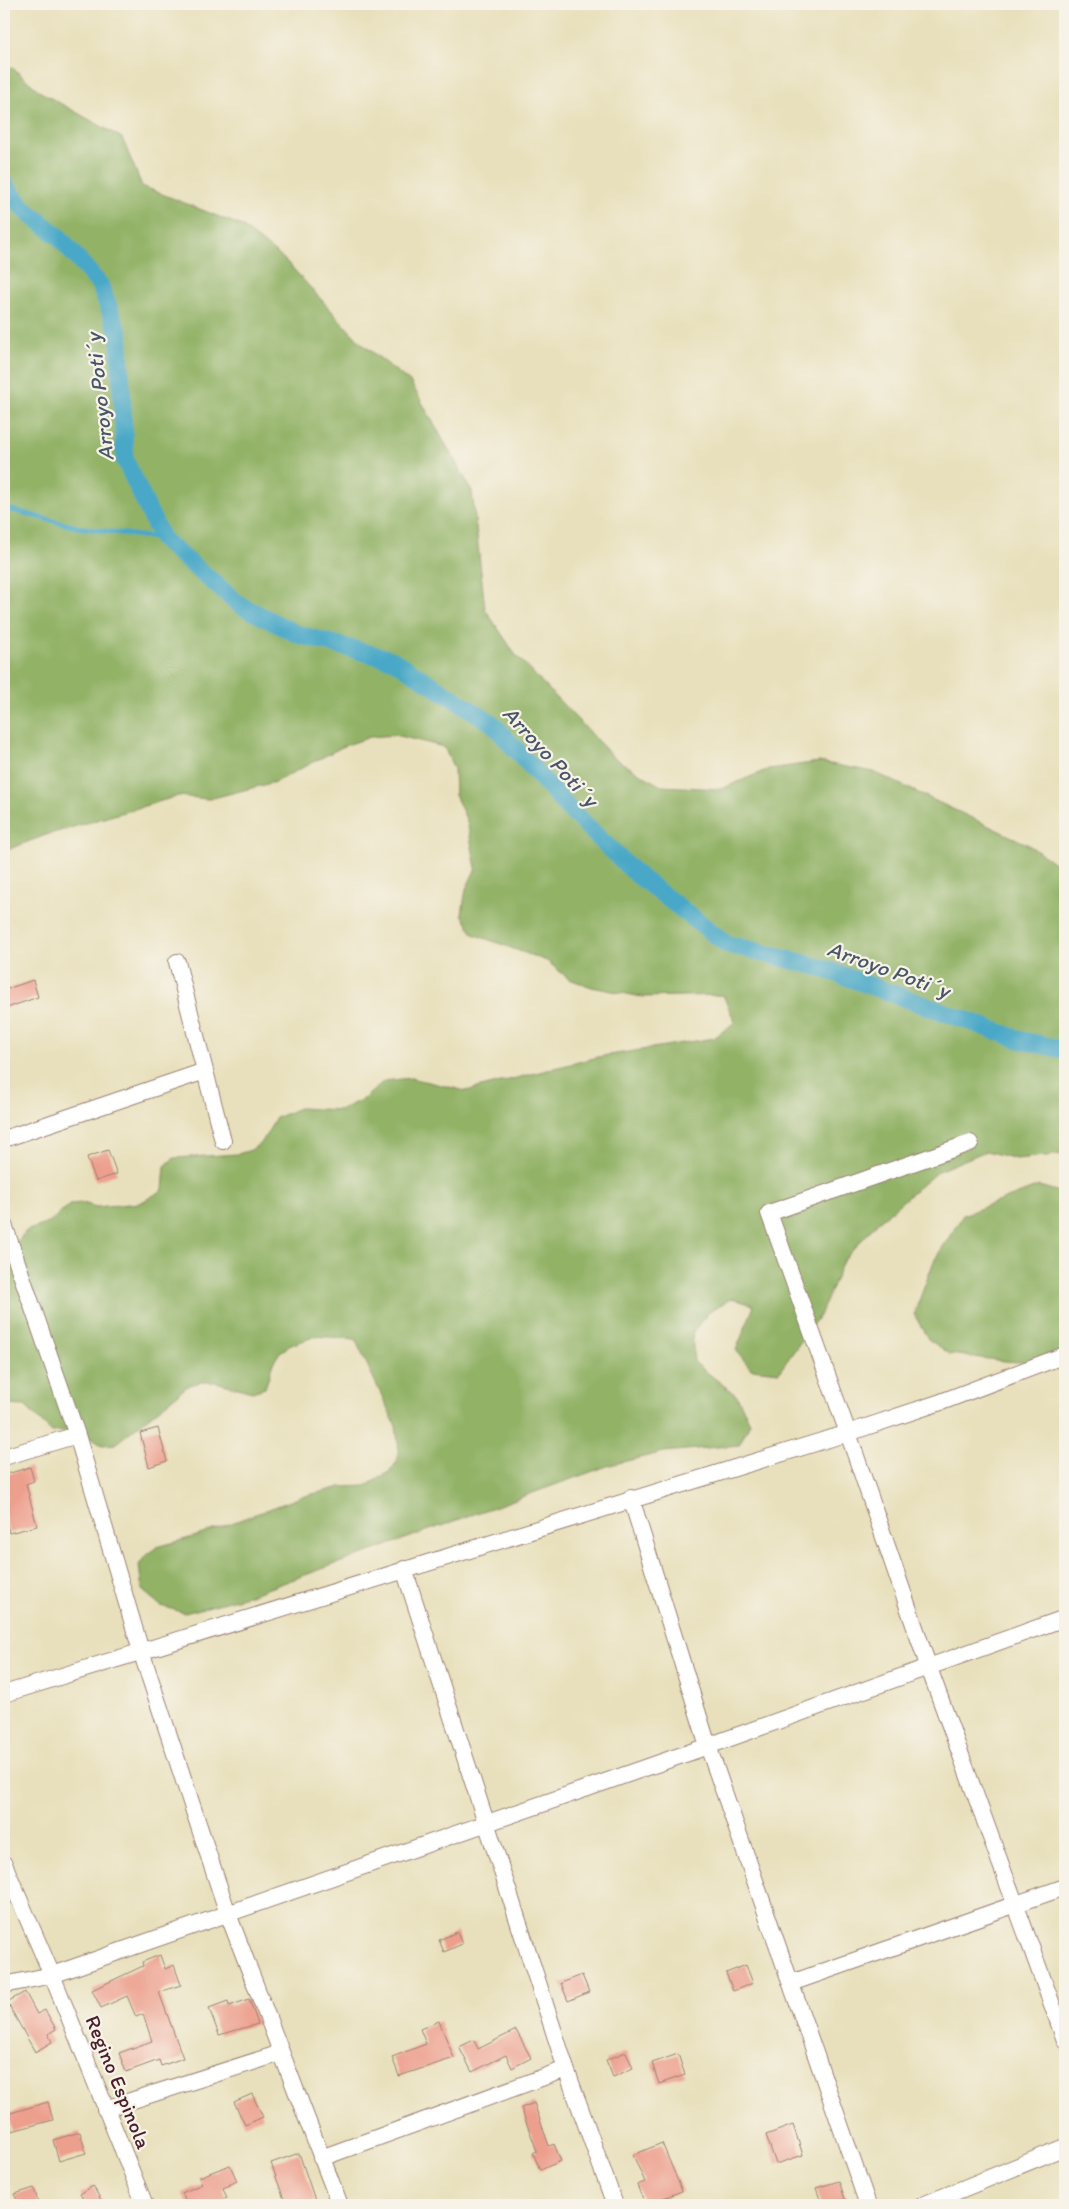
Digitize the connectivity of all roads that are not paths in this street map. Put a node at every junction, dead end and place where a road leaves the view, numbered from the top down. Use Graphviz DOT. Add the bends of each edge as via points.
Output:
graph roads {
  1 [pos="177,962"];
  2 [pos="205,1070"];
  3 [pos="4,1139"];
  4 [pos="223,1141"];
  5 [pos="970,1143"];
  6 [pos="4,1226"];
  7 [pos="1065,1355"];
  8 [pos="848,1433"];
  9 [pos="77,1435"];
  10 [pos="4,1457"];
  11 [pos="632,1498"];
  12 [pos="404,1569"];
  13 [pos="1065,1618"];
  14 [pos="141,1651"];
  15 [pos="929,1668"];
  16 [pos="4,1694"];
  17 [pos="708,1746"];
  18 [pos="486,1824"];
  19 [pos="4,1864"];
  20 [pos="1065,1887"];
  21 [pos="1015,1904"];
  22 [pos="228,1914"];
  23 [pos="52,1975"];
  24 [pos="791,1983"];
  25 [pos="4,1985"];
  26 [pos="1065,2040"];
  27 [pos="281,2053"];
  28 [pos="566,2069"];
  29 [pos="105,2109"];
  30 [pos="1065,2147"];
  31 [pos="321,2158"];
  32 [pos="145,2205"];
  33 [pos="340,2205"];
  34 [pos="615,2205"];
  35 [pos="868,2205"];
  36 [pos="923,2205"];
  1 -- 2 [label="street"];
  2 -- 3 [label="street"];
  2 -- 4 [label="street"];
  5 -- 8 [label="street" via="769,1213"];
  6 -- 9 [label="street"];
  7 -- 8 [label="street"];
  8 -- 11 [label="street"];
  8 -- 15 [label="street"];
  9 -- 10 [label="street"];
  9 -- 14 [label="street"];
  11 -- 12 [label="street"];
  11 -- 17 [label="street"];
  12 -- 14 [label="street"];
  12 -- 18 [label="street"];
  13 -- 15 [label="street"];
  14 -- 16 [label="street"];
  14 -- 22 [label="street"];
  15 -- 17 [label="street"];
  15 -- 21 [label="street"];
  17 -- 18 [label="street"];
  17 -- 24 [label="street"];
  18 -- 22 [label="street"];
  18 -- 28 [label="street"];
  19 -- 23 [label="street, Regino Espinola"];
  20 -- 21 [label="street"];
  21 -- 24 [label="street"];
  21 -- 26 [label="street"];
  22 -- 23 [label="street"];
  22 -- 27 [label="street"];
  23 -- 25 [label="street"];
  23 -- 29 [label="street, Regino Espinola"];
  24 -- 35 [label="street"];
  27 -- 29 [label="street"];
  27 -- 31 [label="street"];
  28 -- 31 [label="street"];
  28 -- 34 [label="street"];
  29 -- 32 [label="street, Regino Espinola"];
  30 -- 36 [label="street"];
  31 -- 33 [label="street"];
}
